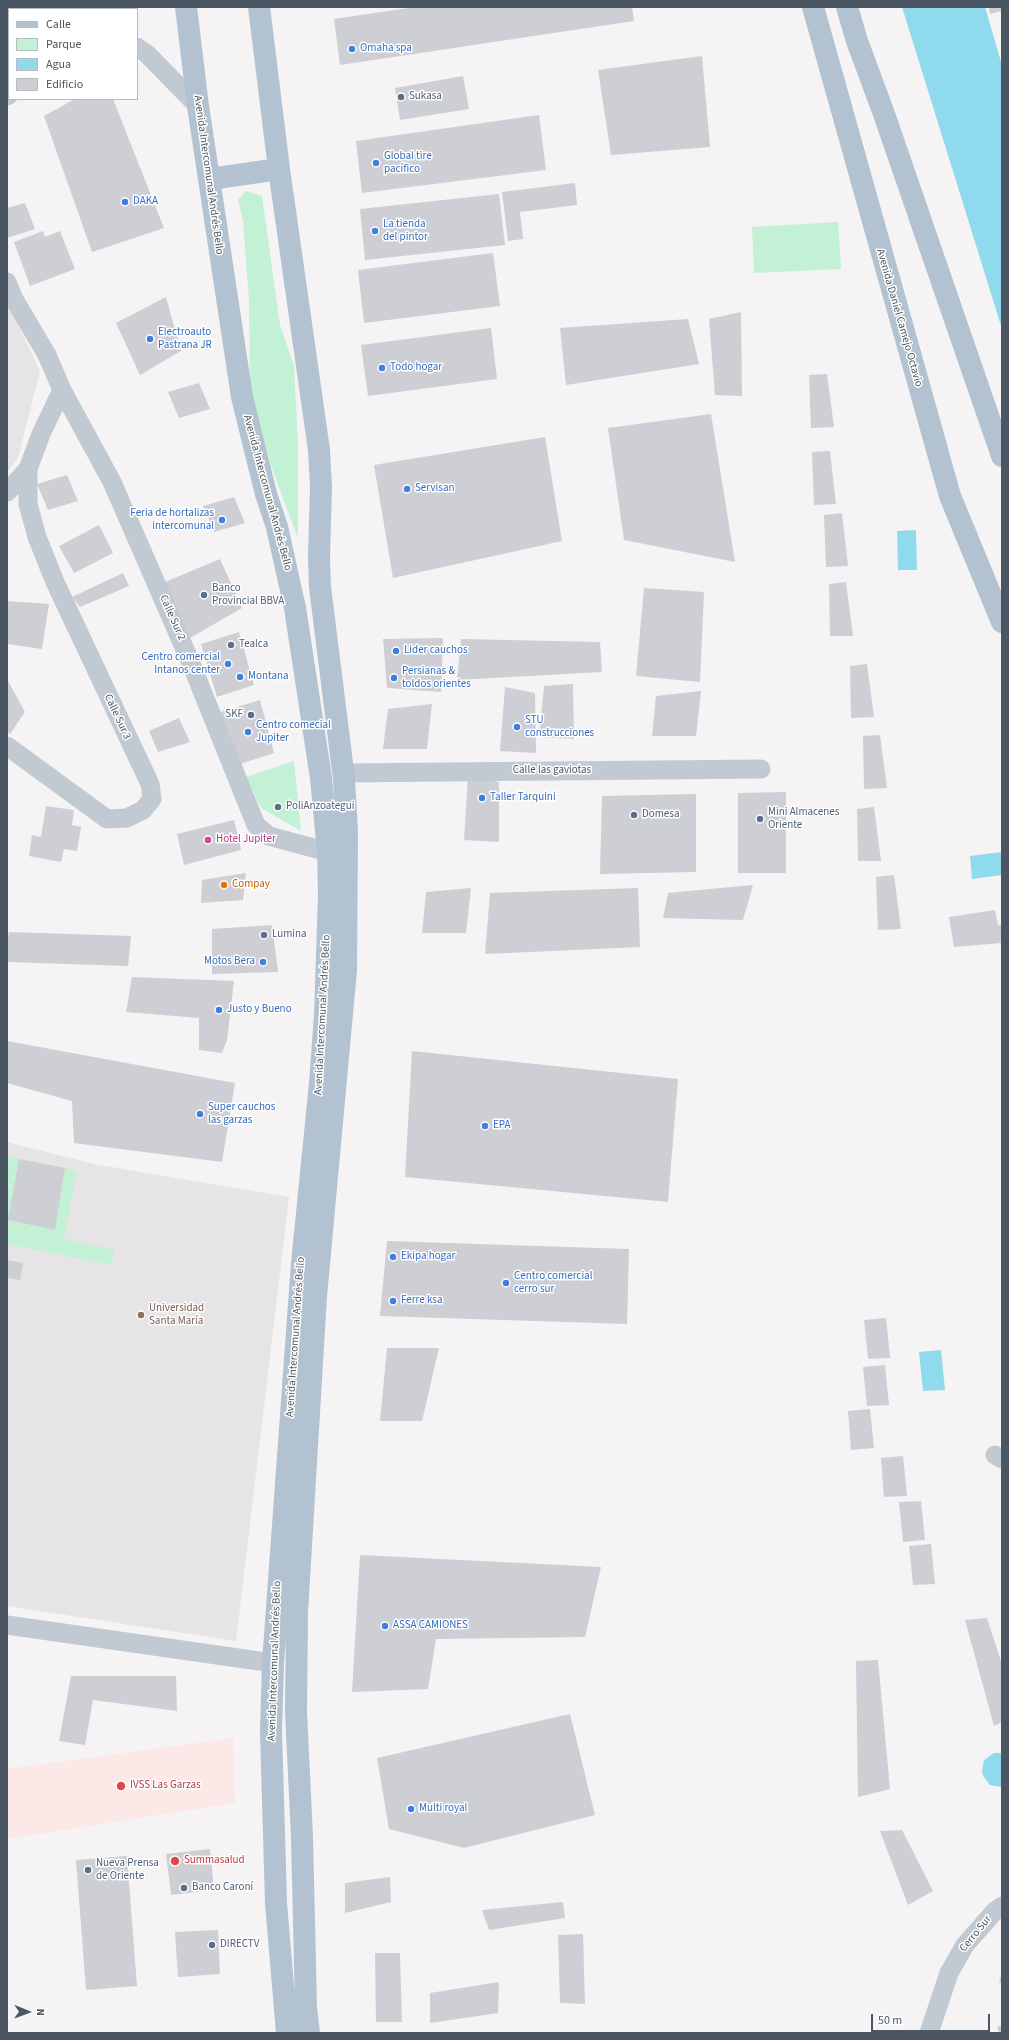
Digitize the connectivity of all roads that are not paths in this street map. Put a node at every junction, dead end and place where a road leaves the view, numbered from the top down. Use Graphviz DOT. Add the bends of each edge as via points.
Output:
graph roads {
  1 [pos="186,7"];
  2 [pos="259,7"];
  3 [pos="812,7"];
  4 [pos="847,7"];
  5 [pos="138,48"];
  6 [pos="198,106"];
  7 [pos="279,169"];
  8 [pos="210,179"];
  9 [pos="7,282"];
  10 [pos="62,390"];
  11 [pos="1002,456"];
  12 [pos="28,469"];
  13 [pos="7,492"];
  14 [pos="1002,622"];
  15 [pos="7,746"];
  16 [pos="761,768"];
  17 [pos="343,773"];
  18 [pos="328,852"];
  19 [pos="7,1625"];
  20 [pos="273,1663"];
  21 [pos="1002,1906"];
  22 [pos="287,2033"];
  23 [pos="309,2033"];
  24 [pos="929,2033"];
  1 -- 6 [label="main road, Avenida Intercomunal Andrés Bello"];
  2 -- 7 [label="main road, Avenida Intercomunal Andrés Bello"];
  3 -- 14 [label="main road, Avenida Daniel Camejo Octavio" via="950,496"];
  4 -- 11 [label="main road"];
  5 -- 6 [label="street"];
  6 -- 8 [label="main road, Avenida Intercomunal Andrés Bello"];
  7 -- 8 [label="main road"];
  7 -- 17 [label="main road, Avenida Intercomunal Andrés Bello" via="320,450 320,587"];
  8 -- 18 [label="main road, Avenida Intercomunal Andrés Bello" via="244,410 277,527 295,608 321,778"];
  9 -- 10 [label="street, Calle Sur 2" via="14,300 47,355"];
  10 -- 12 [label="street"];
  10 -- 18 [label="street, Calle Sur 2" via="112,482 190,661 256,825 269,836"];
  12 -- 13 [label="street"];
  12 -- 15 [label="street, Calle Sur 3" via="28,504 37,537 61,596 150,784 152,799 143,810 127,818 108,819"];
  16 -- 17 [label="street, Calle las gaviotas"];
  17 -- 23 [label="main road, Avenida Intercomunal Andrés Bello" via="348,870 346,970 316,1296 297,1612 296,1712"];
  18 -- 20 [label="main road, Avenida Intercomunal Andrés Bello" via="325,1015 302,1263"];
  19 -- 20 [label="street"];
  20 -- 22 [label="main road, Avenida Intercomunal Andrés Bello" via="271,1731 276,1903"];
  21 -- 24 [label="street, Cerro Sur" via="966,1945 949,1973"];
}
